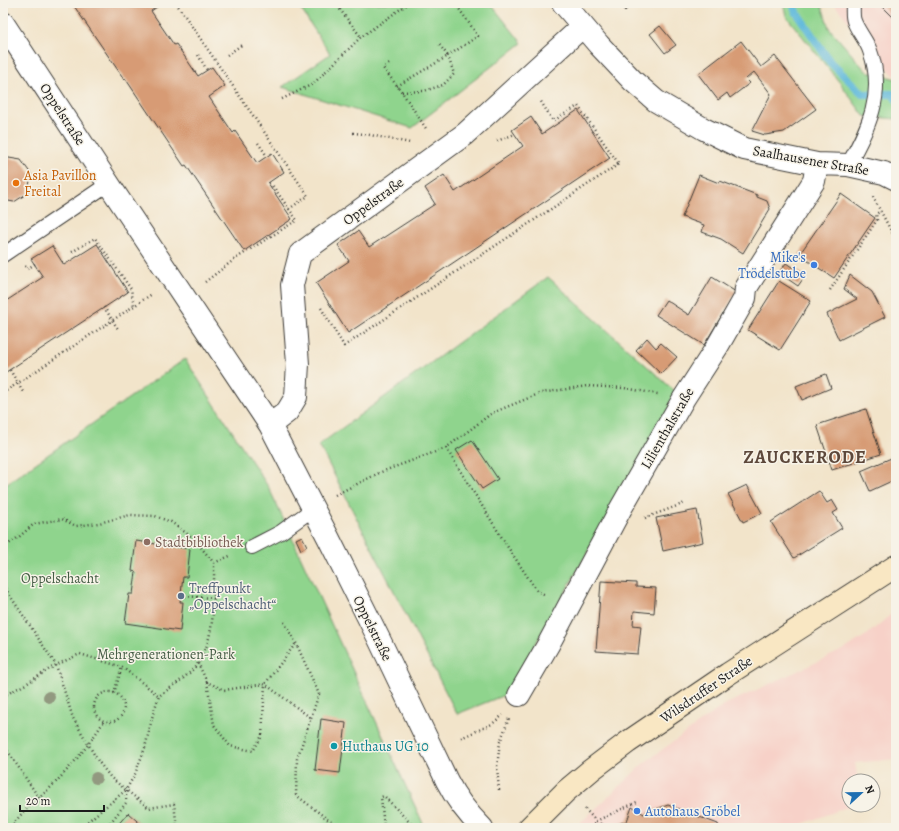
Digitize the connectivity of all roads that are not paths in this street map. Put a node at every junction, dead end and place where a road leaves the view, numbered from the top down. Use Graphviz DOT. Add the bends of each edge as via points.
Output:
graph roads {
  1 [pos="563,3"];
  2 [pos="853,3"];
  3 [pos="3,23"];
  4 [pos="583,26"];
  5 [pos="817,164"];
  6 [pos="848,165"];
  7 [pos="896,179"];
  8 [pos="108,184"];
  9 [pos="3,255"];
  10 [pos="270,425"];
  11 [pos="313,510"];
  12 [pos="252,546"];
  13 [pos="896,566"];
  14 [pos="513,706"];
  15 [pos="482,828"];
  16 [pos="529,828"];
  1 -- 4 [label="street, Saalhausener Straße"];
  2 -- 6 [label="lane" via="854,21 870,51 877,83 868,127"];
  3 -- 8 [label="street, Oppelstraße"];
  4 -- 5 [label="street, Saalhausener Straße" via="633,81 656,101 744,149"];
  4 -- 10 [label="street, Oppelstraße" via="465,134 300,254 292,285 298,364 296,397 286,412"];
  5 -- 6 [label="street, Saalhausener Straße"];
  5 -- 14 [label="street, Lilienthalstraße" via="814,181 746,288 745,298 621,508"];
  6 -- 7 [label="street, Saalhausener Straße" via="884,173"];
  8 -- 9 [label="lane"];
  8 -- 10 [label="street, Oppelstraße"];
  10 -- 11 [label="street, Oppelstraße"];
  11 -- 12 [label="lane" via="281,532"];
  11 -- 15 [label="street, Oppelstraße" via="456,798"];
  13 -- 16 [label="main road, Wilsdruffer Straße" via="634,738 566,791"];
}
